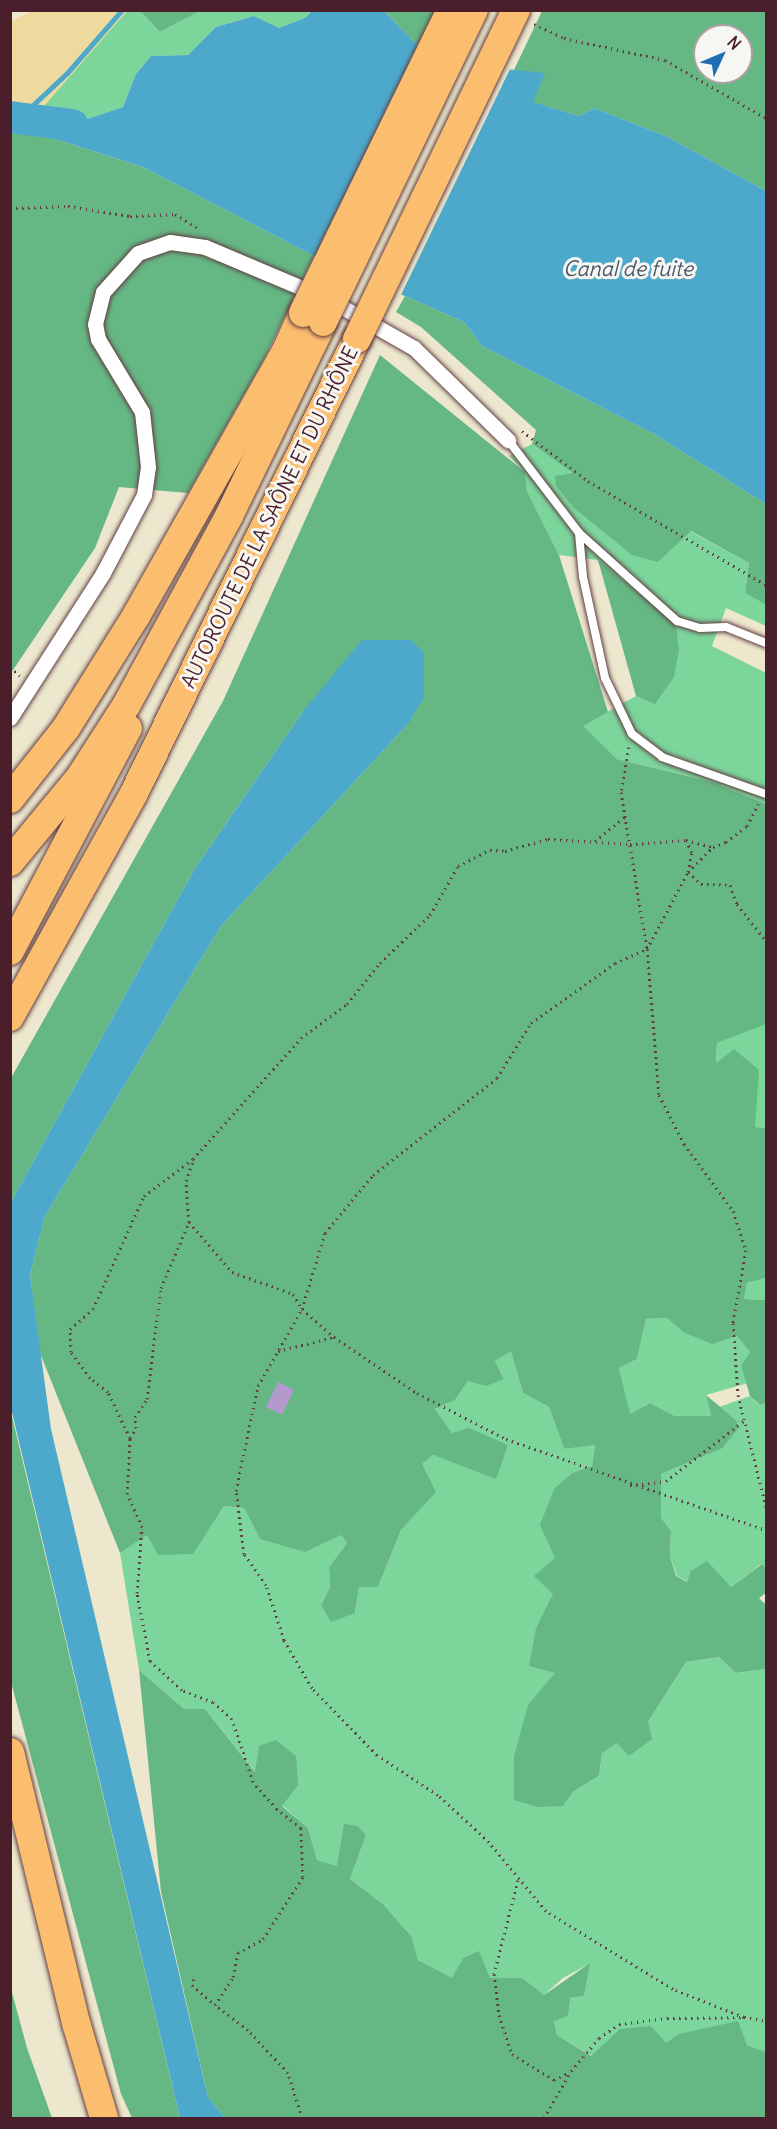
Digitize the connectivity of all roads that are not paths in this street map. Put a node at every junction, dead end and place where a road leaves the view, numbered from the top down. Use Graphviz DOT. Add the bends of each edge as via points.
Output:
graph roads {
  1 [pos="451,10"];
  2 [pos="474,10"];
  3 [pos="525,17"];
  4 [pos="313,317"];
  5 [pos="285,353"];
  6 [pos="508,441"];
  7 [pos="579,533"];
  8 [pos="766,643"];
  9 [pos="127,704"];
  10 [pos="10,718"];
  11 [pos="765,794"];
  12 [pos="10,799"];
  13 [pos="10,838"];
  14 [pos="10,862"];
  15 [pos="10,951"];
  16 [pos="10,1017"];
  17 [pos="10,1752"];
  18 [pos="104,2118"];
  1 -- 4 [label="highway, bridge"];
  2 -- 4 [label="highway, bridge"];
  3 -- 16 [label="highway, AUTOROUTE DE LA SAÔNE ET DU RHÔNE, bridge" via="357,339 134,793"];
  4 -- 5 [label="highway"];
  4 -- 9 [label="highway" via="229,516"];
  5 -- 12 [label="highway" via="136,616 66,728"];
  5 -- 13 [label="highway" via="225,484 127,674"];
  6 -- 7 [label="lane"];
  6 -- 10 [label="street" via="414,348 328,299 205,247 170,242 138,253 103,292 96,324 98,339 142,412 148,467 144,495 103,573"];
  7 -- 8 [label="lane" via="677,621 700,628 726,627"];
  7 -- 11 [label="lane" via="583,577 605,678 632,734 662,757"];
  9 -- 14 [label="highway" via="80,777"];
  9 -- 15 [label="highway" via="129,732"];
  17 -- 18 [label="highway" via="77,2026"];
}
